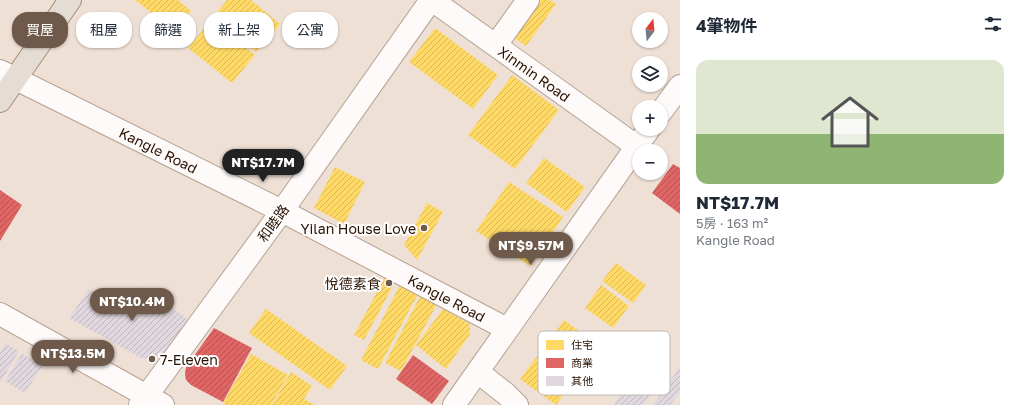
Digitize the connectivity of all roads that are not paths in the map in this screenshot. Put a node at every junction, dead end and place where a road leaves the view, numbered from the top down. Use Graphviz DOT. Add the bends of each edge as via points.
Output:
graph roads {
  1 [pos="70,0"];
  2 [pos="432,0"];
  3 [pos="528,0"];
  4 [pos="496,45"];
  5 [pos="8,74"];
  6 [pos="680,86"];
  7 [pos="0,101"];
  8 [pos="668,102"];
  9 [pos="644,136"];
  10 [pos="633,144"];
  11 [pos="638,144"];
  12 [pos="632,152"];
  13 [pos="282,211"];
  14 [pos="0,314"];
  15 [pos="507,329"];
  16 [pos="478,372"];
  17 [pos="150,402"];
  18 [pos="454,405"];
  19 [pos="517,405"];
  1 -- 5 [label="main road"];
  2 -- 4 [label="street, Xinmin Road"];
  2 -- 13 [label="street, 和睦路"];
  3 -- 4 [label="street"];
  4 -- 10 [label="street, Xinmin Road"];
  5 -- 7 [label="main road"];
  5 -- 13 [label="street, Kangle Road"];
  6 -- 8 [label="street"];
  9 -- 11 [label="street"];
  12 -- 15 [label="street"];
  13 -- 15 [label="street, Kangle Road"];
  13 -- 17 [label="street, 和睦路"];
  14 -- 17 [label="street"];
  15 -- 16 [label="street"];
  16 -- 18 [label="street"];
  16 -- 19 [label="street"];
}
